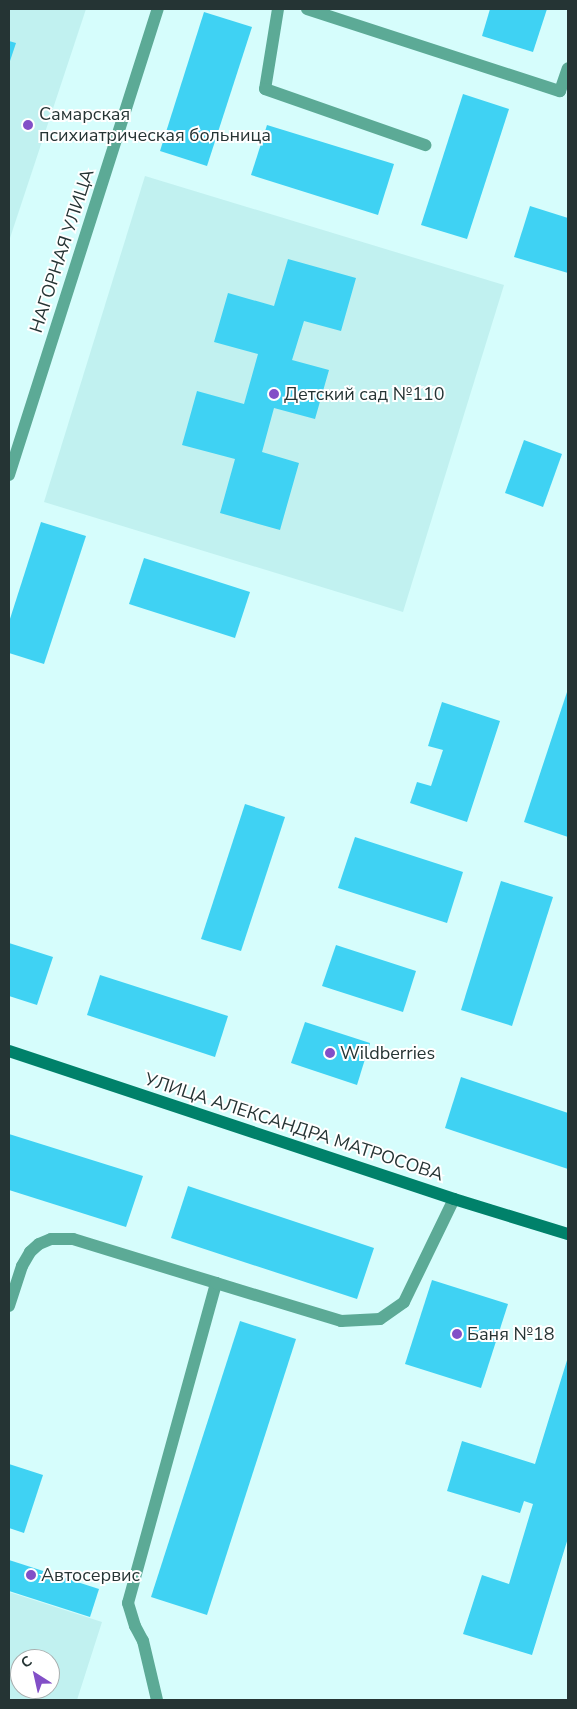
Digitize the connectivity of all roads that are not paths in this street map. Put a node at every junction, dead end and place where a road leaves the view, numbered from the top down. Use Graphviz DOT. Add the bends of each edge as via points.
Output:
graph roads {
  1 [pos="158,9"];
  2 [pos="278,9"];
  3 [pos="307,9"];
  4 [pos="568,68"];
  5 [pos="564,94"];
  6 [pos="424,145"];
  7 [pos="9,475"];
  8 [pos="9,1051"];
  9 [pos="454,1199"];
  10 [pos="568,1234"];
  11 [pos="216,1283"];
  12 [pos="9,1306"];
  13 [pos="157,1700"];
  1 -- 7 [label="street, НАГОРНАЯ УЛИЦА"];
  2 -- 6 [label="street" via="265,89"];
  3 -- 5 [label="street"];
  4 -- 5 [label="street"];
  8 -- 9 [label="street, УЛИЦА АЛЕКСАНДРА МАТРОСОВА"];
  9 -- 10 [label="street, УЛИЦА АЛЕКСАНДРА МАТРОСОВА"];
  9 -- 11 [label="street" via="404,1302 380,1319 341,1321"];
  11 -- 12 [label="street" via="73,1239 51,1239 30,1252"];
  11 -- 13 [label="street" via="128,1603 143,1641"];
}
